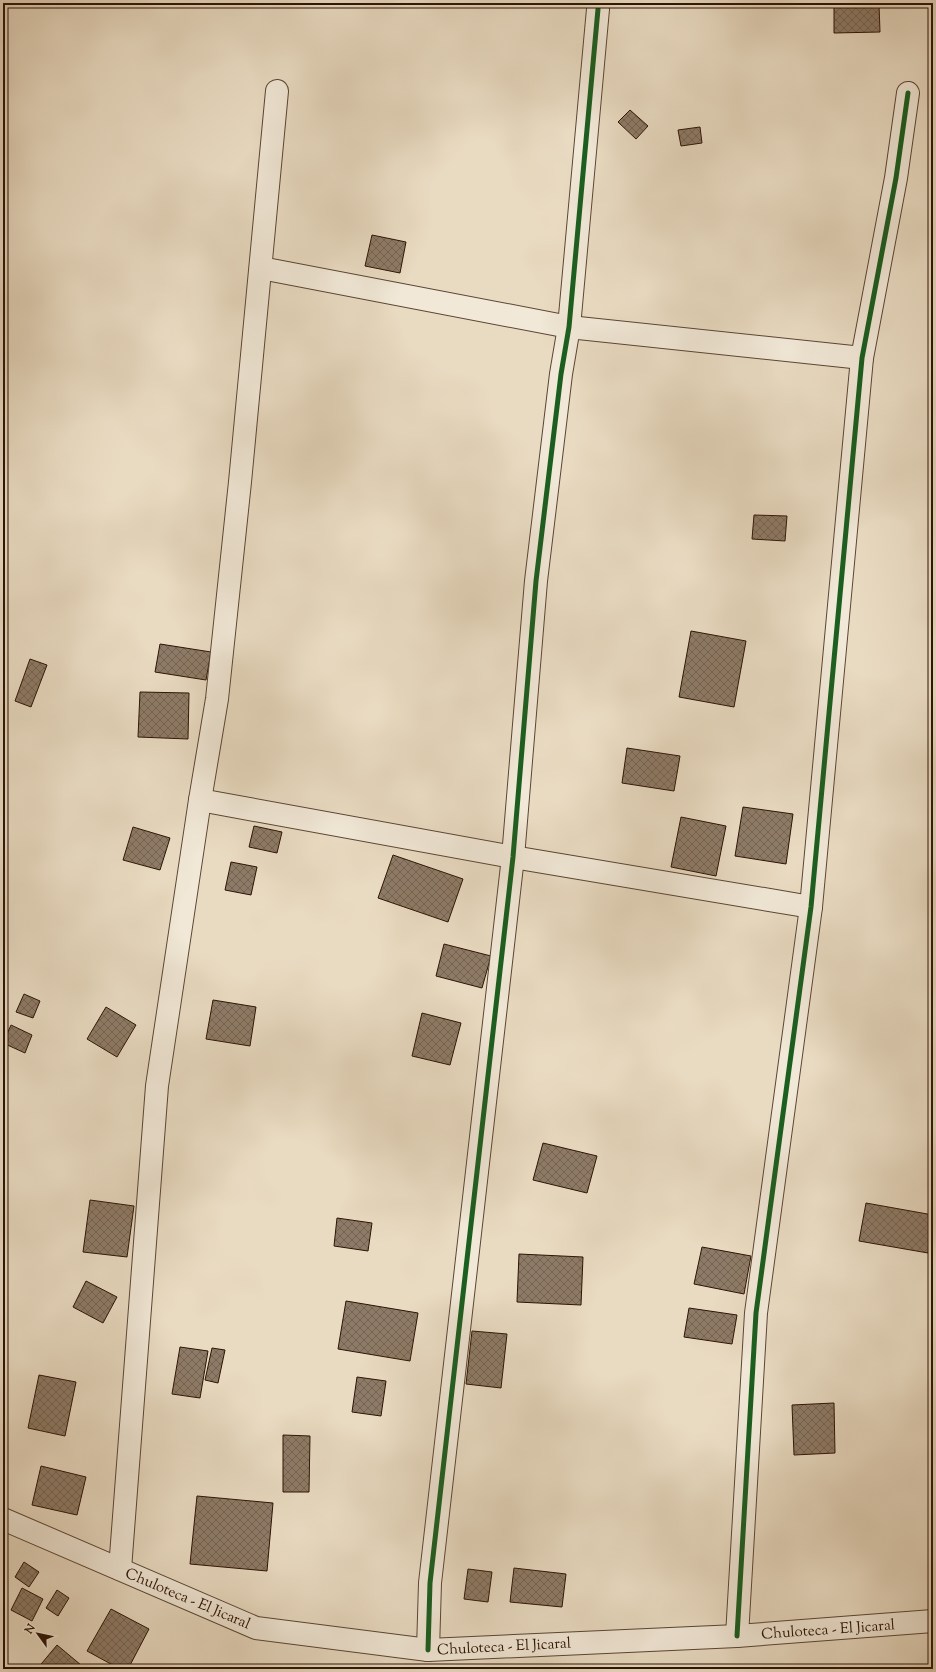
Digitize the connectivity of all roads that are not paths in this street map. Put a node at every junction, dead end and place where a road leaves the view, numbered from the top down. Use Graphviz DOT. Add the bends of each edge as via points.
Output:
graph roads {
  1 [pos="598,9"];
  2 [pos="277,91"];
  3 [pos="908,93"];
  4 [pos="261,268"];
  5 [pos="569,327"];
  6 [pos="862,358"];
  7 [pos="200,800"];
  8 [pos="513,857"];
  9 [pos="811,906"];
  10 [pos="3,1519"];
  11 [pos="120,1569"];
  12 [pos="933,1621"];
  13 [pos="737,1636"];
  14 [pos="428,1650"];
  1 -- 5 [label="street"];
  2 -- 4 [label="street"];
  3 -- 6 [label="street" via="896,178"];
  4 -- 5 [label="street"];
  4 -- 7 [label="street" via="217,700"];
  5 -- 6 [label="street"];
  5 -- 8 [label="street" via="536,581"];
  6 -- 9 [label="street"];
  7 -- 8 [label="street"];
  7 -- 11 [label="street" via="157,1086"];
  8 -- 9 [label="street"];
  8 -- 14 [label="street" via="430,1583"];
  9 -- 13 [label="street" via="756,1313"];
  10 -- 11 [label="street, Chuloteca - El Jicaral"];
  11 -- 14 [label="street, Chuloteca - El Jicaral" via="256,1628"];
  12 -- 13 [label="street, Chuloteca - El Jicaral"];
  13 -- 14 [label="street, Chuloteca - El Jicaral"];
}
